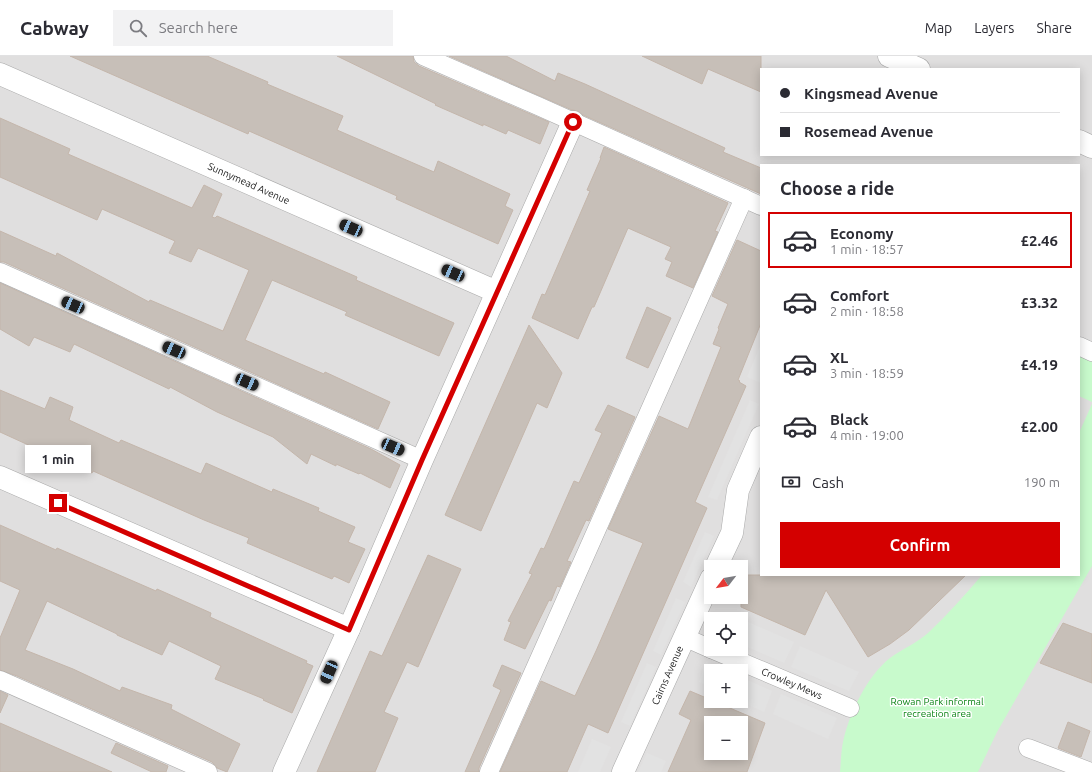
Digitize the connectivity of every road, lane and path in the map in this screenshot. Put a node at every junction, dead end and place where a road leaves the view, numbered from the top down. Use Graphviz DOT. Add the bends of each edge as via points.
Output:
graph roads {
  1 [pos="423,56"];
  2 [pos="889,56"];
  3 [pos="917,68"];
  4 [pos="0,74"];
  5 [pos="573,122"];
  6 [pos="1080,141"];
  7 [pos="1092,147"];
  8 [pos="744,198"];
  9 [pos="760,206"];
  10 [pos="0,272"];
  11 [pos="497,292"];
  12 [pos="1080,346"];
  13 [pos="1092,352"];
  14 [pos="760,439"];
  15 [pos="422,460"];
  16 [pos="0,477"];
  17 [pos="719,560"];
  18 [pos="704,594"];
  19 [pos="349,630"];
  20 [pos="684,637"];
  21 [pos="704,646"];
  22 [pos="727,656"];
  23 [pos="0,680"];
  24 [pos="850,708"];
  25 [pos="1028,748"];
  26 [pos="208,772"];
  27 [pos="284,772"];
  28 [pos="489,772"];
  29 [pos="623,772"];
  30 [pos="1091,772"];
  1 -- 5 [label="lane"];
  2 -- 3 [label="street"];
  4 -- 11 [label="street, Sunnymead Avenue"];
  5 -- 8 [label="lane"];
  5 -- 11 [label="street"];
  6 -- 7 [label="street"];
  8 -- 9 [label="lane"];
  8 -- 28 [label="lane"];
  10 -- 15 [label="lane"];
  11 -- 15 [label="street"];
  12 -- 13 [label="lane"];
  14 -- 17 [label="street" via="738,490 732,533"];
  15 -- 19 [label="street"];
  16 -- 19 [label="street"];
  18 -- 20 [label="street, Cairns Avenue"];
  19 -- 27 [label="street"];
  20 -- 21 [label="lane, Crowley Mews"];
  20 -- 29 [label="street, Cairns Avenue"];
  22 -- 24 [label="lane, Crowley Mews"];
  23 -- 26 [label="lane"];
  25 -- 30 [label="lane"];
}
